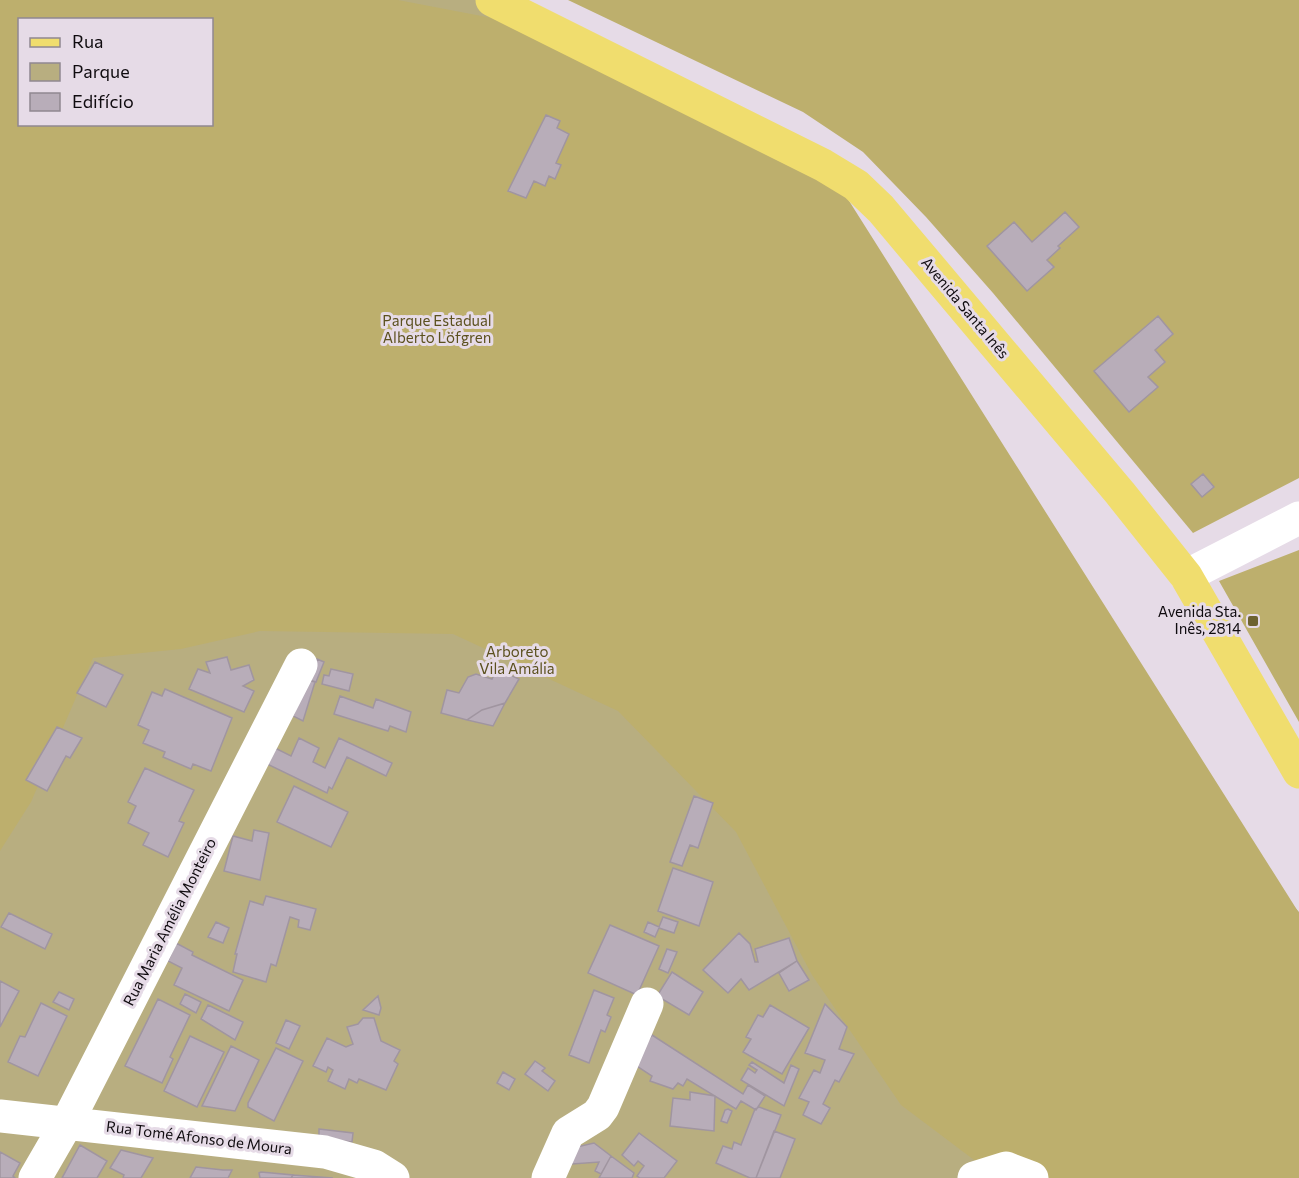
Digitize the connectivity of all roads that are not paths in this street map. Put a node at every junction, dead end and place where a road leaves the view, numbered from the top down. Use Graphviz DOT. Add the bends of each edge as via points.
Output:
graph roads {
  1 [pos="492,0"];
  2 [pos="1299,518"];
  3 [pos="1186,576"];
  4 [pos="301,665"];
  5 [pos="1299,772"];
  6 [pos="647,1004"];
  7 [pos="0,1116"];
  8 [pos="68,1121"];
  9 [pos="35,1178"];
  10 [pos="393,1178"];
  11 [pos="548,1178"];
  12 [pos="974,1178"];
  13 [pos="1032,1178"];
  1 -- 3 [label="main road, Avenida Santa Inês" via="856,185 881,209"];
  2 -- 3 [label="street"];
  3 -- 5 [label="main road, Avenida Santa Inês"];
  4 -- 8 [label="street, Rua Maria Amélia Monteiro"];
  6 -- 11 [label="street" via="603,1107 568,1133"];
  7 -- 8 [label="street, Rua Tomé Afonso de Moura"];
  8 -- 9 [label="street, Rua Maria Amélia Monteiro"];
  8 -- 10 [label="street, Rua Tomé Afonso de Moura" via="325,1152 374,1167"];
  12 -- 13 [label="street" via="1006,1168"];
}
